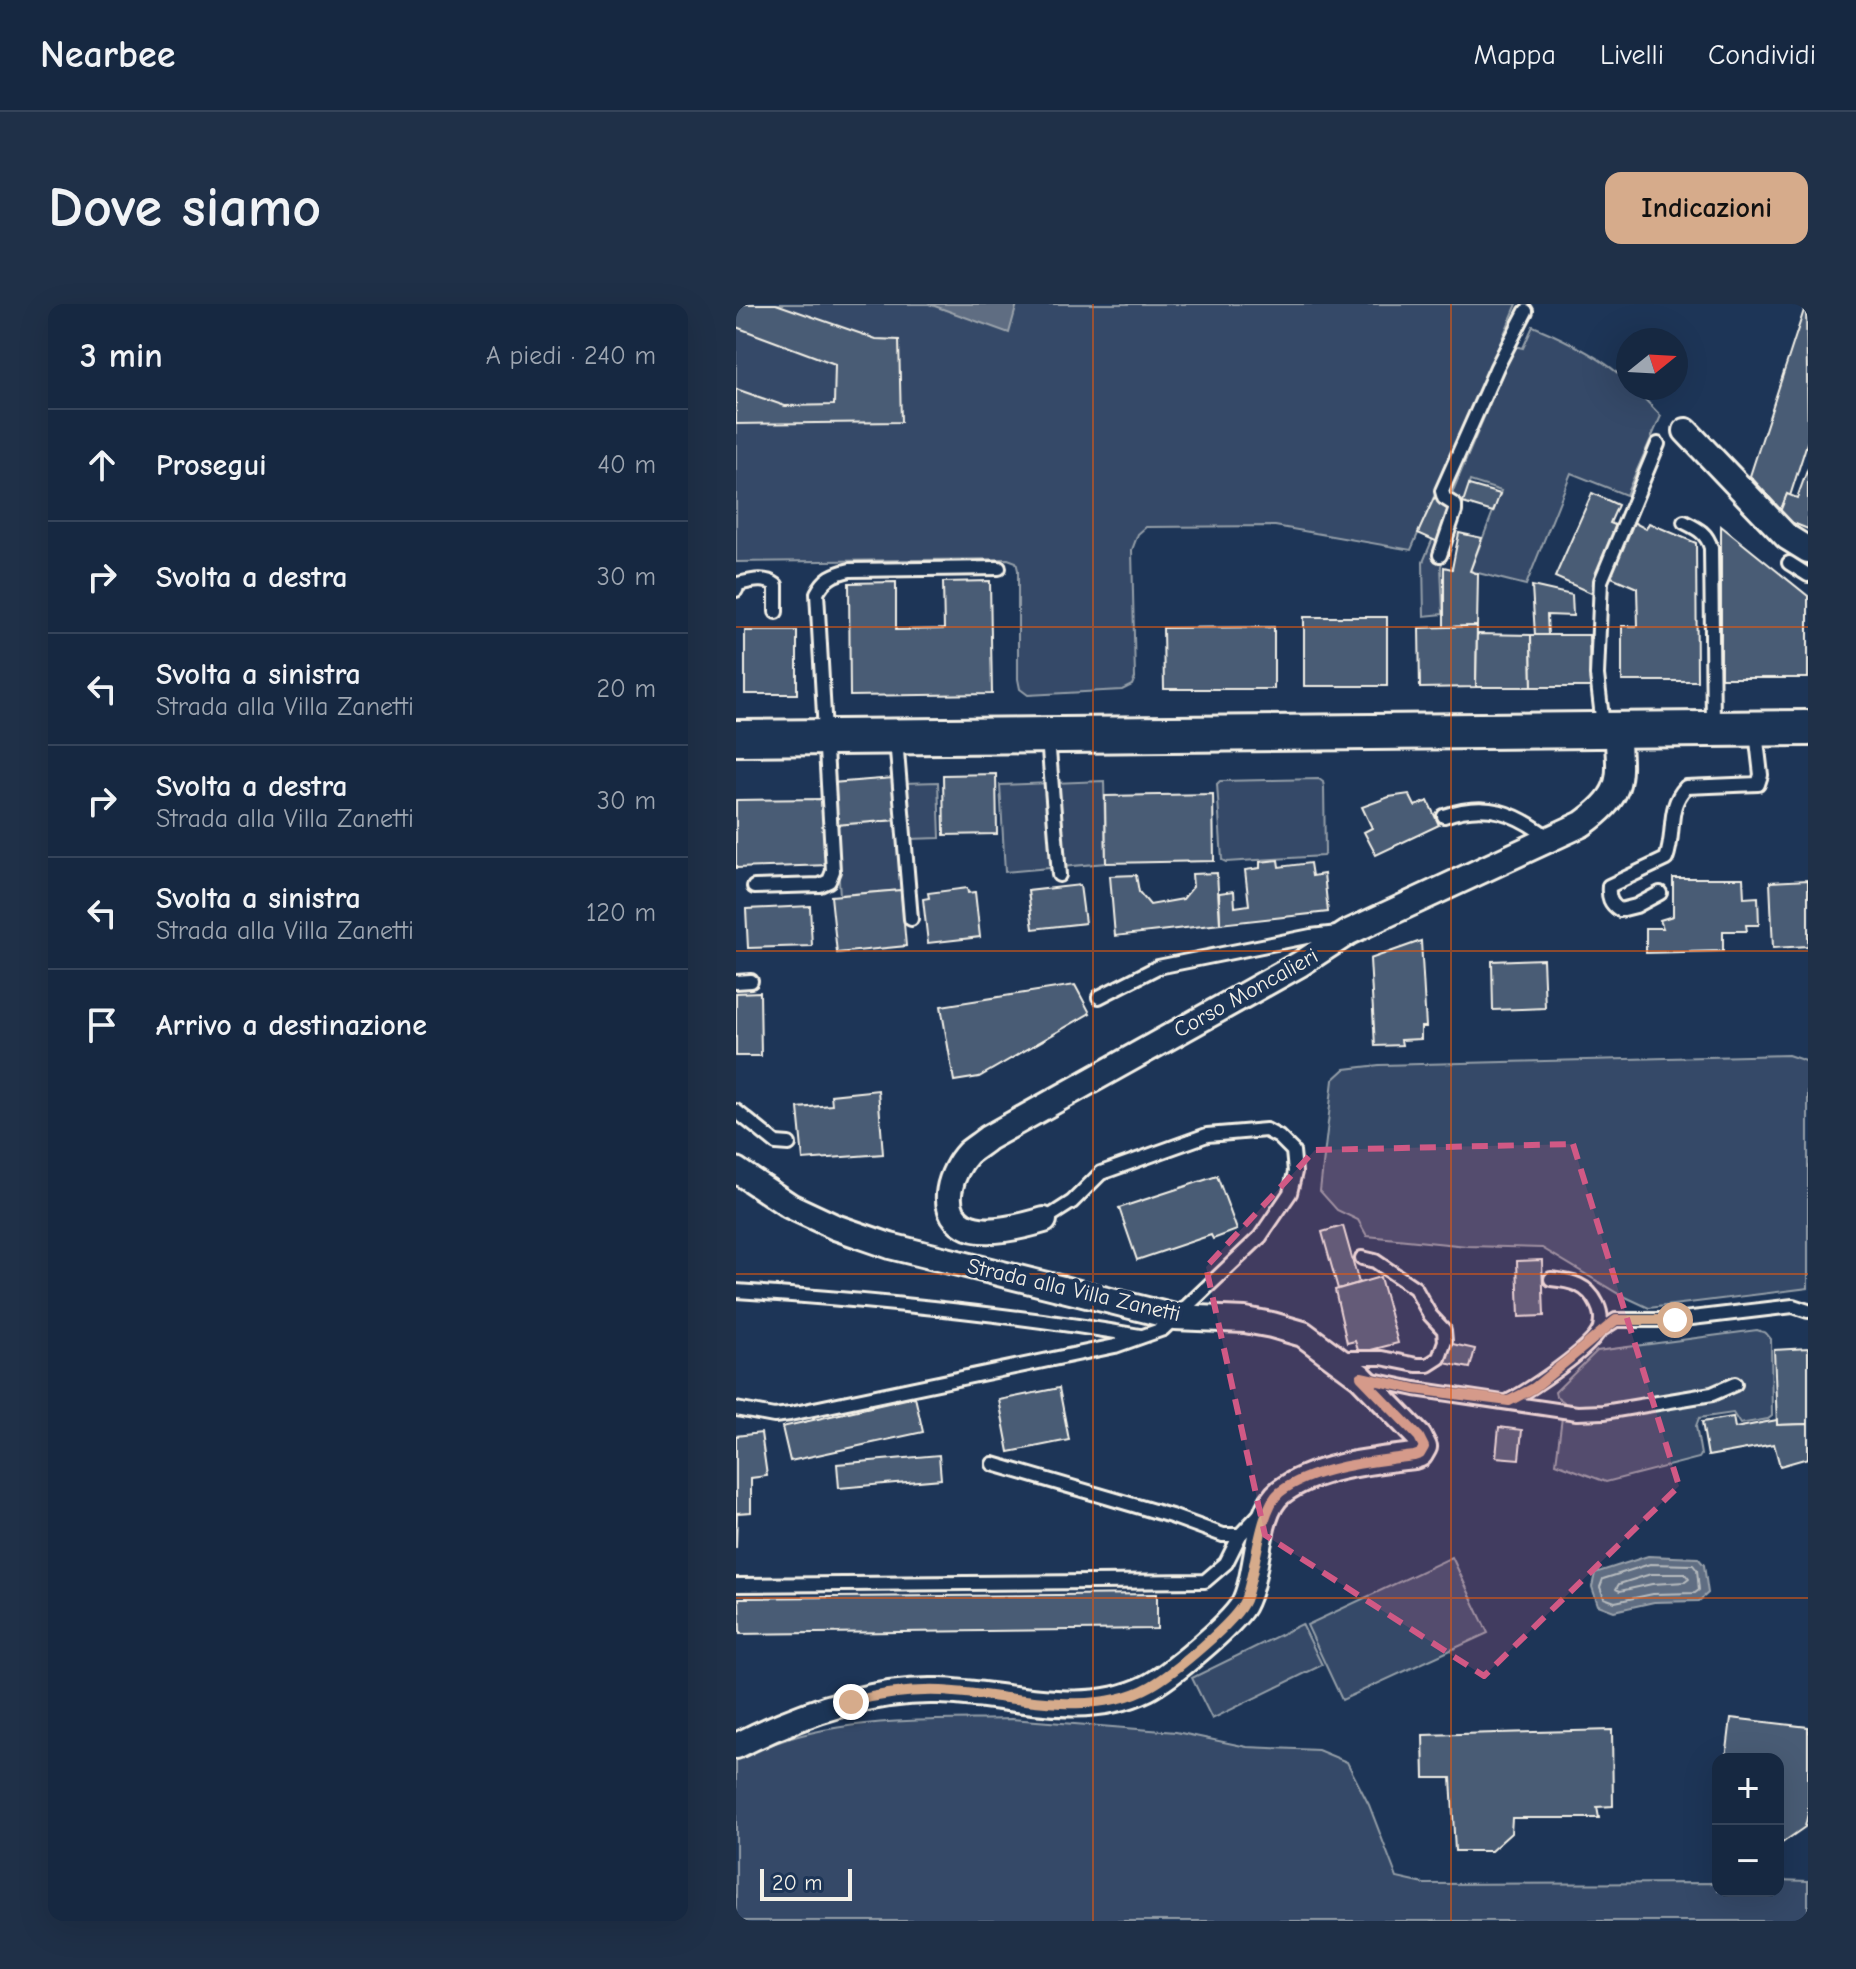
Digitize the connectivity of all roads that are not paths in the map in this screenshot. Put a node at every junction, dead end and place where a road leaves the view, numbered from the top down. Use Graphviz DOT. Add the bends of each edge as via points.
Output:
graph roads {
  1 [pos="1526,311"];
  2 [pos="1686,431"];
  3 [pos="1658,444"];
  4 [pos="1684,522"];
  5 [pos="1440,555"];
  6 [pos="1798,557"];
  7 [pos="999,568"];
  8 [pos="1808,575"];
  9 [pos="736,590"];
  10 [pos="776,612"];
  11 [pos="1756,728"];
  12 [pos="1808,728"];
  13 [pos="1610,729"];
  14 [pos="1713,729"];
  15 [pos="1047,734"];
  16 [pos="896,736"];
  17 [pos="825,737"];
  18 [pos="736,738"];
  19 [pos="1444,816"];
  20 [pos="1549,838"];
  21 [pos="1059,875"];
  22 [pos="754,887"];
  23 [pos="1660,893"];
  24 [pos="911,919"];
  25 [pos="1349,932"];
  26 [pos="751,981"];
  27 [pos="736,982"];
  28 [pos="1099,997"];
  29 [pos="736,1111"];
  30 [pos="789,1144"];
  31 [pos="736,1170"];
  32 [pos="1044,1220"];
  33 [pos="1362,1258"];
  34 [pos="1551,1279"];
  35 [pos="736,1291"];
  36 [pos="1808,1311"];
  37 [pos="1175,1317"];
  38 [pos="1599,1331"];
  39 [pos="1143,1336"];
  40 [pos="1335,1358"];
  41 [pos="1361,1377"];
  42 [pos="1735,1384"];
  43 [pos="1509,1401"];
  44 [pos="736,1409"];
  45 [pos="993,1464"];
  46 [pos="1267,1509"];
  47 [pos="1240,1535"];
  48 [pos="736,1585"];
  49 [pos="736,1746"];
  1 -- 5 [label="lane" via="1442,491 1455,511"];
  2 -- 6 [label="street" via="1787,537"];
  3 -- 13 [label="lane" via="1601,581 1597,675"];
  4 -- 14 [label="lane" via="1700,530 1711,548"];
  6 -- 8 [label="lane"];
  7 -- 17 [label="lane" via="850,570 833,573 822,583 817,593"];
  9 -- 10 [label="lane" via="751,580 770,580 776,585"];
  11 -- 12 [label="main road"];
  11 -- 14 [label="main road"];
  11 -- 23 [label="lane" via="1758,784 1686,787 1675,799 1666,859 1618,880 1608,894 1620,910"];
  13 -- 14 [label="main road"];
  13 -- 15 [label="main road"];
  13 -- 20 [label="street, Corso Moncalieri" via="1619,776 1614,796 1582,824"];
  15 -- 16 [label="main road"];
  15 -- 21 [label="lane"];
  16 -- 17 [label="main road"];
  16 -- 24 [label="lane"];
  17 -- 18 [label="main road"];
  17 -- 22 [label="lane" via="833,871 829,881"];
  19 -- 20 [label="lane" via="1465,809 1492,810 1527,821"];
  20 -- 25 [label="street, Corso Moncalieri"];
  25 -- 28 [label="lane" via="1158,967"];
  25 -- 32 [label="street, Corso Moncalieri" via="967,1154 955,1173 948,1203 953,1216 965,1226 984,1230"];
  26 -- 27 [label="lane"];
  29 -- 30 [label="lane" via="776,1143"];
  31 -- 37 [label="street, Strada alla Villa Zanetti" via="790,1206 890,1246"];
  32 -- 37 [label="lane" via="1101,1173 1207,1135 1266,1130 1279,1137 1293,1151 1290,1193 1260,1237"];
  33 -- 40 [label="lane" via="1415,1288 1444,1330 1445,1341 1439,1358 1428,1365"];
  34 -- 38 [label="lane" via="1570,1280 1591,1291 1602,1313"];
  35 -- 39 [label="lane" via="1004,1315"];
  36 -- 38 [label="lane" via="1793,1306 1675,1320 1616,1320"];
  37 -- 39 [label="lane" via="1163,1329"];
  37 -- 40 [label="street, Strada alla Villa Zanetti" via="1272,1325 1303,1334"];
  38 -- 43 [label="lane" via="1534,1388"];
  39 -- 44 [label="lane" via="790,1414"];
  40 -- 41 [label="street, Strada alla Villa Zanetti"];
  41 -- 43 [label="lane"];
  41 -- 46 [label="street, Strada alla Villa Zanetti" via="1419,1437 1422,1451 1326,1471 1280,1492"];
  42 -- 43 [label="lane" via="1712,1394 1591,1413"];
  45 -- 47 [label="lane" via="1223,1535"];
  46 -- 47 [label="lane"];
  46 -- 49 [label="street" via="1243,1604 1224,1627 1151,1686 1124,1697 1047,1703 912,1691 871,1697"];
  47 -- 48 [label="lane" via="1226,1563 1205,1581"];
}
